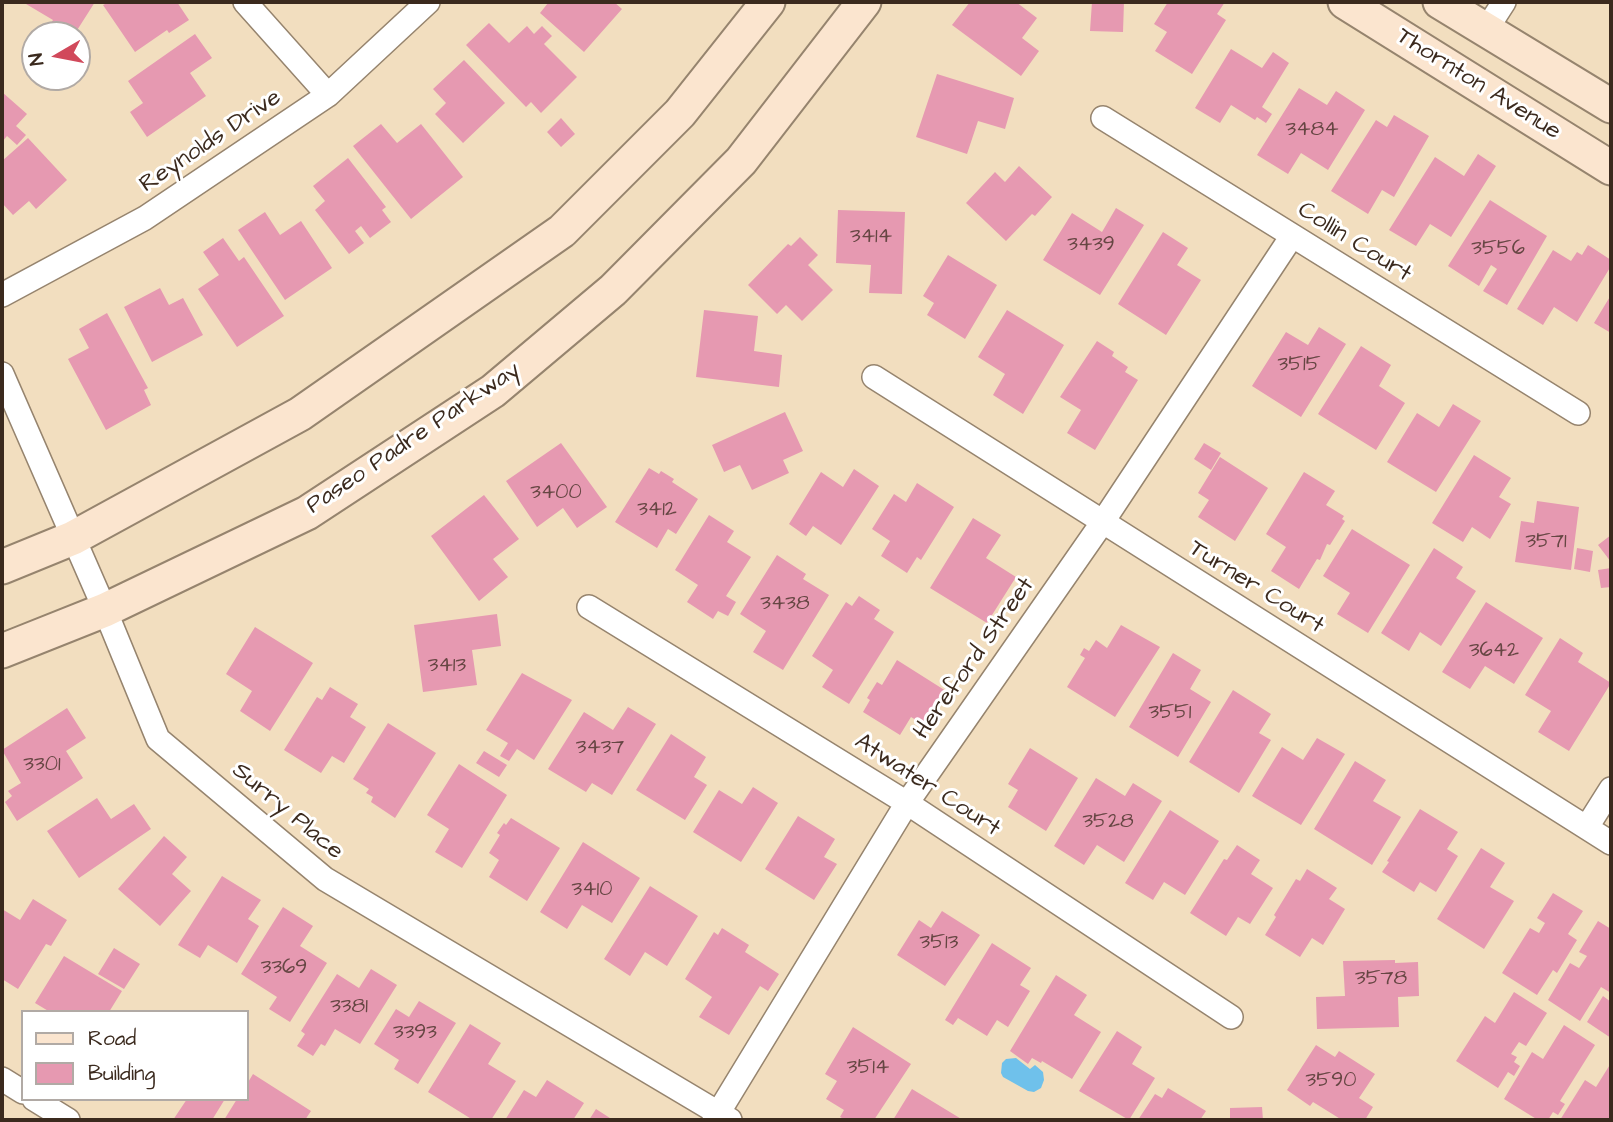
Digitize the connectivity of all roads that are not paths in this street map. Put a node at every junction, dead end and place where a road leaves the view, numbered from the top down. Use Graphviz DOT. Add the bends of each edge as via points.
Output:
graph roads {
  1 [pos="245,2"];
  2 [pos="428,2"];
  3 [pos="768,2"];
  4 [pos="864,2"];
  5 [pos="1345,2"];
  6 [pos="1440,2"];
  7 [pos="1504,2"];
  8 [pos="1486,30"];
  9 [pos="328,95"];
  10 [pos="1611,106"];
  11 [pos="1102,118"];
  12 [pos="1611,168"];
  13 [pos="1292,236"];
  14 [pos="2,295"];
  15 [pos="2,374"];
  16 [pos="874,377"];
  17 [pos="1578,413"];
  18 [pos="1102,523"];
  19 [pos="73,538"];
  20 [pos="2,568"];
  21 [pos="589,607"];
  22 [pos="105,610"];
  23 [pos="2,651"];
  24 [pos="1611,789"];
  25 [pos="907,803"];
  26 [pos="1587,827"];
  27 [pos="1611,843"];
  28 [pos="1231,1017"];
  29 [pos="2,1079"];
  30 [pos="21,1091"];
  31 [pos="37,1101"];
  32 [pos="721,1118"];
  33 [pos="68,1120"];
  1 -- 9 [label="street"];
  2 -- 9 [label="street, Reynolds Drive"];
  3 -- 19 [label="main road" via="680,113 562,231 300,414"];
  4 -- 22 [label="main road, Paseo Padre Parkway" via="741,162 613,290 492,391 307,513"];
  5 -- 12 [label="main road, Thornton Avenue"];
  6 -- 8 [label="main road, Thornton Avenue"];
  7 -- 8 [label="street"];
  8 -- 10 [label="main road, Thornton Avenue"];
  9 -- 14 [label="street, Reynolds Drive" via="145,218"];
  11 -- 13 [label="street, Collin Court"];
  13 -- 17 [label="street, Collin Court"];
  13 -- 18 [label="street, Hereford Street"];
  15 -- 19 [label="street, Surry Place"];
  16 -- 18 [label="street, Turner Court"];
  18 -- 25 [label="street, Hereford Street"];
  18 -- 26 [label="street, Turner Court"];
  19 -- 20 [label="main road"];
  19 -- 22 [label="street, Surry Place"];
  21 -- 25 [label="street, Atwater Court"];
  22 -- 23 [label="main road, Paseo Padre Parkway"];
  22 -- 32 [label="street, Surry Place" via="158,739 324,879"];
  24 -- 26 [label="street"];
  25 -- 28 [label="street, Atwater Court"];
  25 -- 32 [label="street, Hereford Street"];
  26 -- 27 [label="street, Turner Court"];
  29 -- 30 [label="street"];
  31 -- 33 [label="street"];
}
